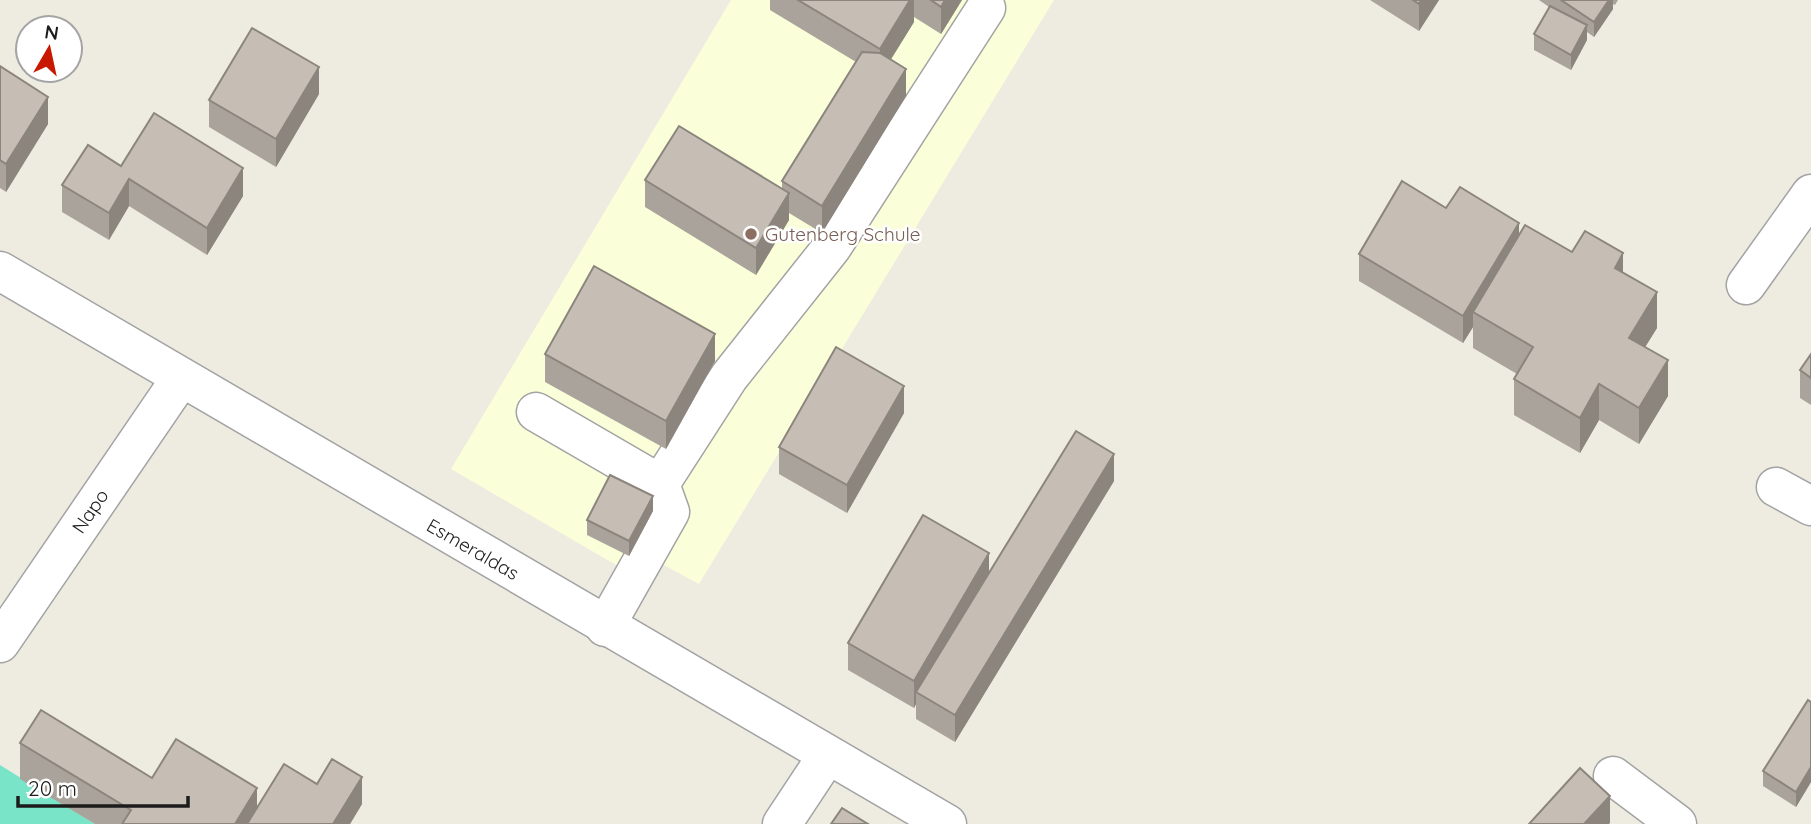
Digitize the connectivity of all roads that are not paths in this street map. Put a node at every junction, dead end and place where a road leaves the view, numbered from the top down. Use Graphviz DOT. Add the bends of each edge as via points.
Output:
graph roads {
  1 [pos="986,8"];
  2 [pos="1811,194"];
  3 [pos="0,271"];
  4 [pos="1746,285"];
  5 [pos="181,378"];
  6 [pos="536,412"];
  7 [pos="660,484"];
  8 [pos="1776,487"];
  9 [pos="1811,506"];
  10 [pos="605,627"];
  11 [pos="0,643"];
  12 [pos="827,756"];
  13 [pos="1614,776"];
  14 [pos="782,824"];
  15 [pos="947,824"];
  16 [pos="1677,824"];
  1 -- 7 [label="street" via="832,247 729,377"];
  2 -- 4 [label="street"];
  3 -- 5 [label="street, Esmeraldas"];
  5 -- 10 [label="street, Esmeraldas"];
  5 -- 11 [label="street, Napo"];
  6 -- 7 [label="street"];
  7 -- 10 [label="street" via="670,512"];
  8 -- 9 [label="street"];
  10 -- 12 [label="street, Esmeraldas"];
  12 -- 14 [label="street"];
  12 -- 15 [label="street, Esmeraldas"];
  13 -- 16 [label="street"];
}
